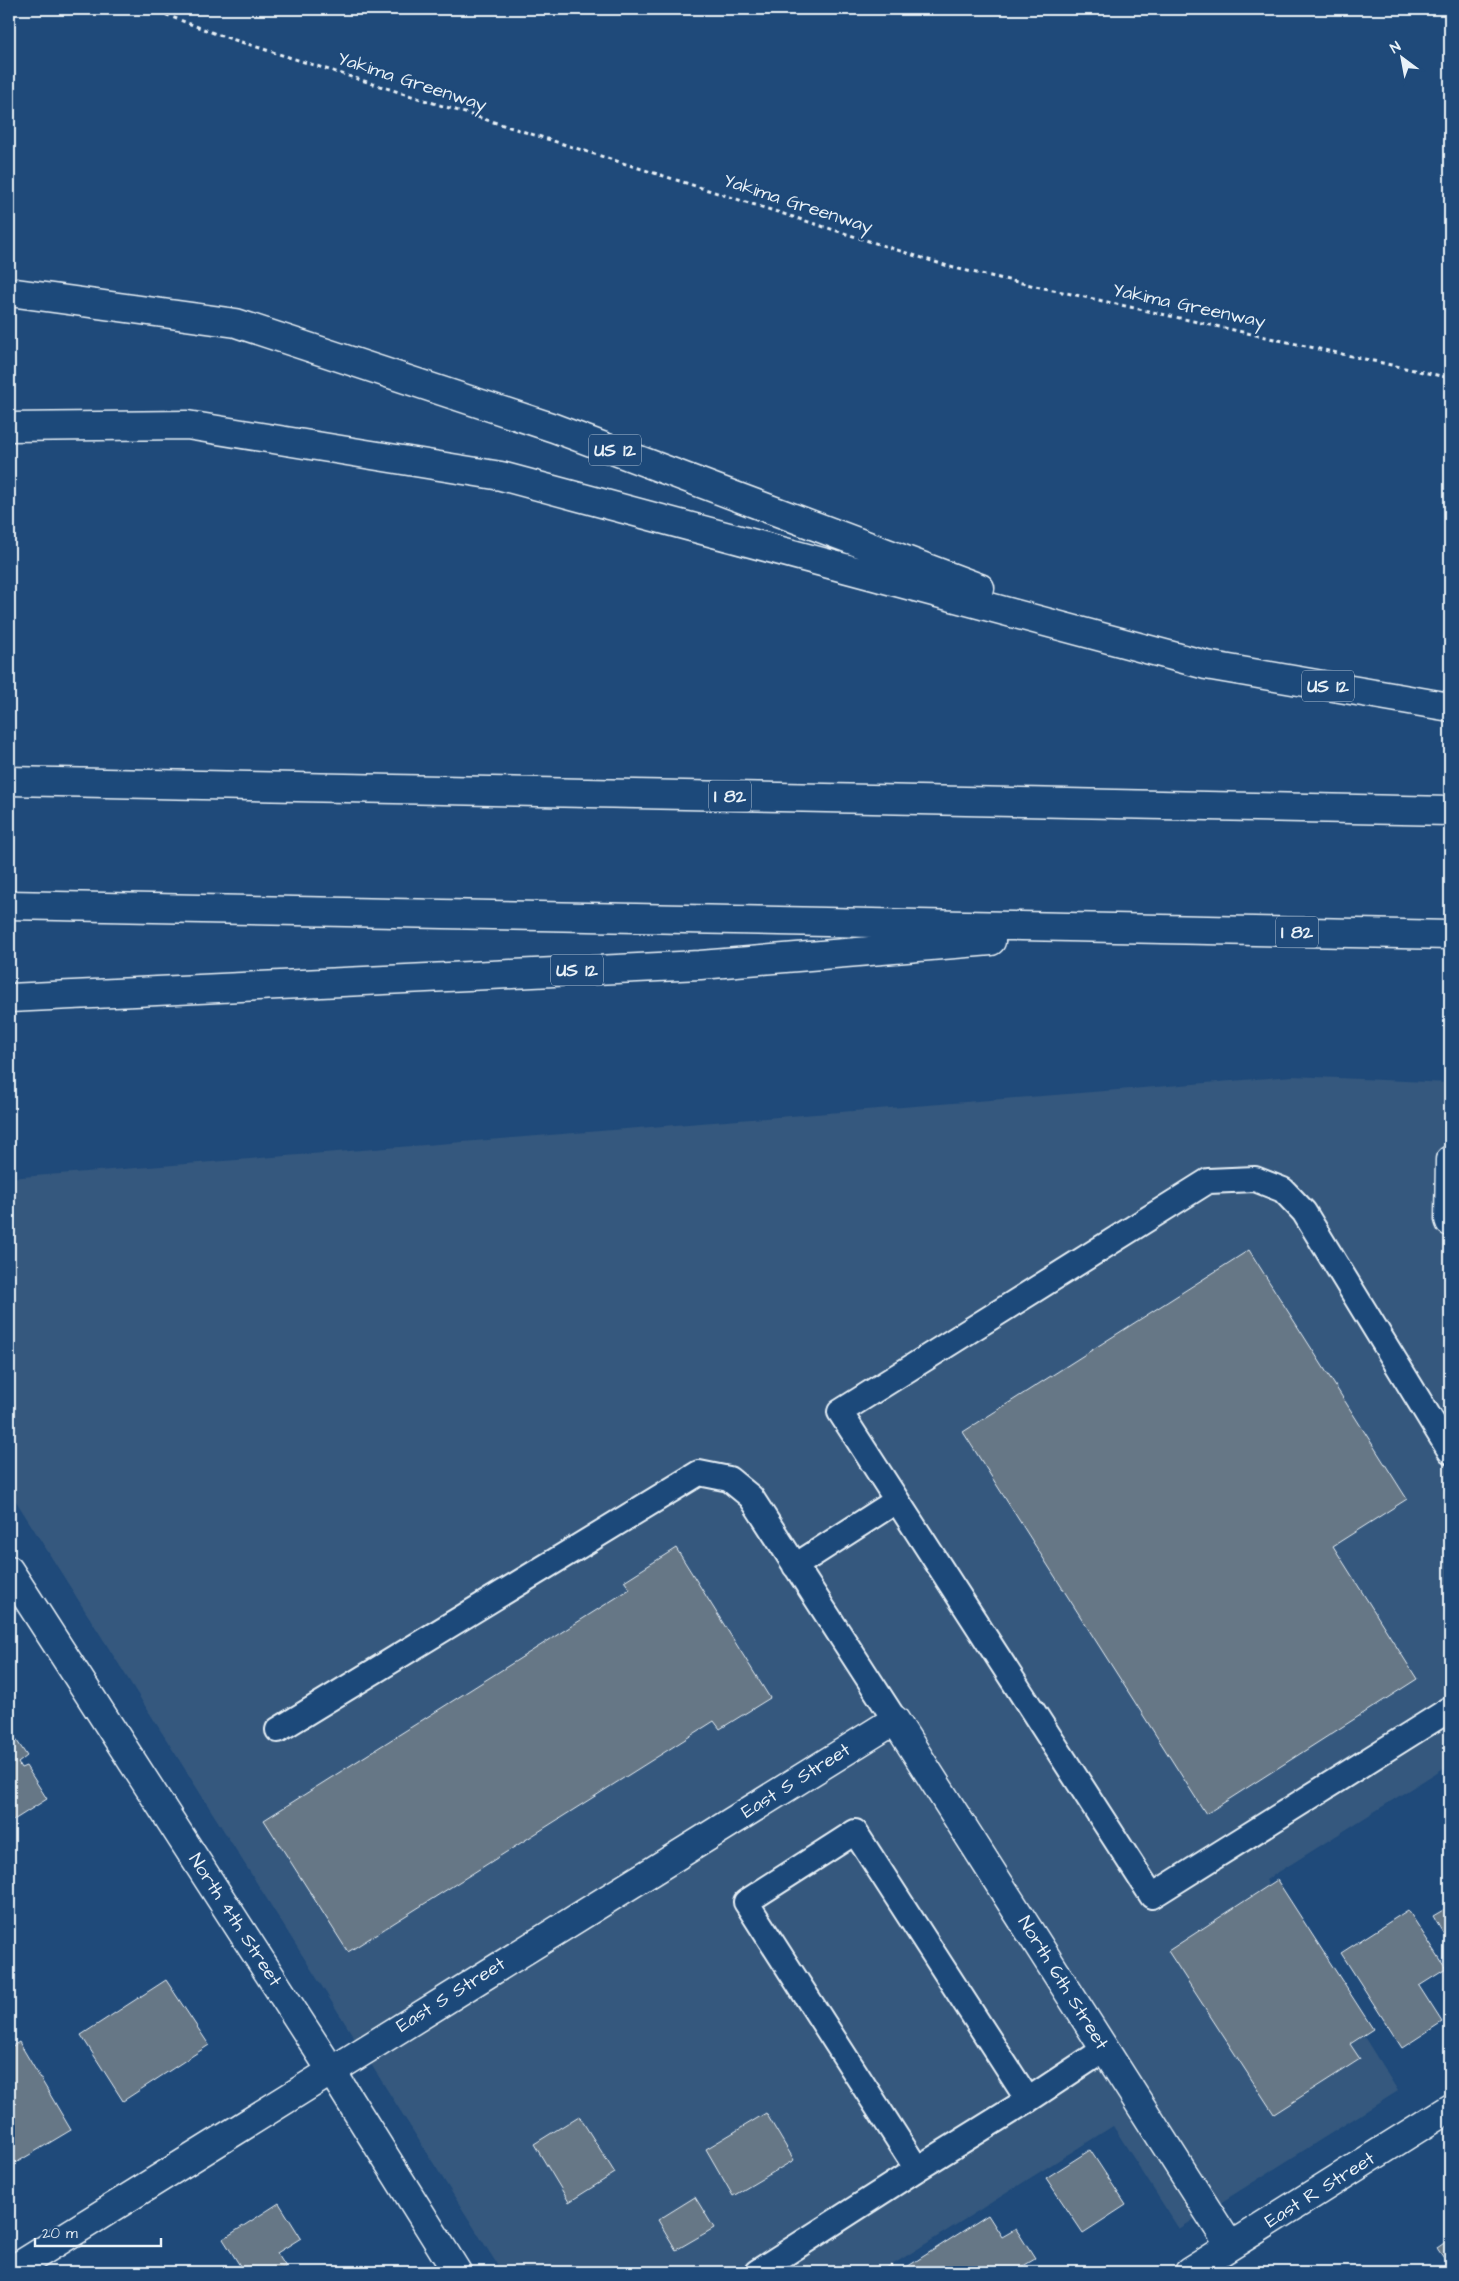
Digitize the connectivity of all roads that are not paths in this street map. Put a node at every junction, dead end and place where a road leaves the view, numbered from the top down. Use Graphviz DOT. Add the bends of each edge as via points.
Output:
graph roads {
  1 [pos="9,292"];
  2 [pos="9,427"];
  3 [pos="1206,665"];
  4 [pos="1450,706"];
  5 [pos="9,781"];
  6 [pos="1450,811"];
  7 [pos="9,905"];
  8 [pos="1144,929"];
  9 [pos="1450,935"];
  10 [pos="9,998"];
  11 [pos="1450,1160"];
  12 [pos="1450,1222"];
  13 [pos="1450,1451"];
  14 [pos="896,1501"];
  15 [pos="795,1566"];
  16 [pos="9,1570"];
  17 [pos="1450,1709"];
  18 [pos="895,1720"];
  19 [pos="278,1730"];
  20 [pos="1105,2049"];
  21 [pos="331,2070"];
  22 [pos="1028,2100"];
  23 [pos="1450,2108"];
  24 [pos="917,2168"];
  25 [pos="1230,2246"];
  26 [pos="9,2272"];
  27 [pos="457,2272"];
  28 [pos="757,2272"];
  29 [pos="1189,2272"];
  1 -- 3 [label="main road, US 12" via="236,323 554,428 996,594"];
  2 -- 3 [label="main road" via="187,425 501,476"];
  3 -- 4 [label="main road, US 12"];
  5 -- 6 [label="main road, I 82"];
  7 -- 8 [label="main road, I 82"];
  8 -- 9 [label="main road, I 82"];
  8 -- 10 [label="main road, US 12" via="700,964"];
  11 -- 12 [label="main road"];
  13 -- 14 [label="lane" via="1309,1220 1288,1195 1255,1179 1208,1181 840,1412"];
  14 -- 15 [label="lane"];
  14 -- 17 [label="lane" via="1152,1896"];
  15 -- 18 [label="lane"];
  15 -- 19 [label="lane" via="751,1498 729,1479 699,1473"];
  16 -- 21 [label="main road, North 4th Street"];
  18 -- 20 [label="main road, North 6th Street"];
  18 -- 21 [label="main road, East S Street"];
  20 -- 22 [label="lane"];
  20 -- 25 [label="main road, North 6th Street"];
  21 -- 26 [label="main road, East S Street"];
  21 -- 27 [label="main road, North 4th Street"];
  22 -- 24 [label="lane"];
  22 -- 24 [label="lane" via="855,1832 746,1902"];
  23 -- 25 [label="main road, East R Street"];
  24 -- 28 [label="lane"];
  25 -- 29 [label="main road, East R Street"];
}
